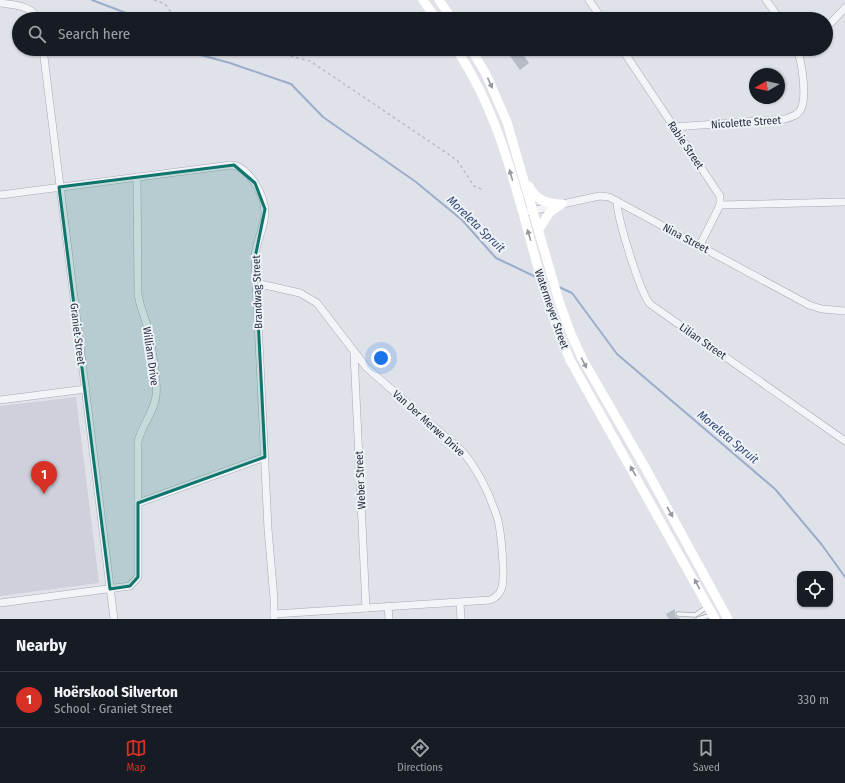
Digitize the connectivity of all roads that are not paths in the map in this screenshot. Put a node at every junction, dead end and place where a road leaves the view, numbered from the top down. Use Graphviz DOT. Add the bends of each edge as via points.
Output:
graph roads {
  1 [pos="423,0"];
  2 [pos="439,0"];
  3 [pos="589,0"];
  4 [pos="766,0"];
  5 [pos="0,3"];
  6 [pos="845,8"];
  7 [pos="30,12"];
  8 [pos="431,12"];
  9 [pos="447,12"];
  10 [pos="597,12"];
  11 [pos="775,12"];
  12 [pos="833,21"];
  13 [pos="43,56"];
  14 [pos="460,56"];
  15 [pos="475,56"];
  16 [pos="627,56"];
  17 [pos="799,56"];
  18 [pos="674,127"];
  19 [pos="138,177"];
  20 [pos="524,178"];
  21 [pos="59,187"];
  22 [pos="0,195"];
  23 [pos="617,201"];
  24 [pos="845,202"];
  25 [pos="560,204"];
  26 [pos="720,205"];
  27 [pos="533,210"];
  28 [pos="522,213"];
  29 [pos="539,229"];
  30 [pos="700,245"];
  31 [pos="256,283"];
  32 [pos="845,311"];
  33 [pos="354,353"];
  34 [pos="86,389"];
  35 [pos="0,400"];
  36 [pos="845,442"];
  37 [pos="265,457"];
  38 [pos="138,503"];
  39 [pos="110,588"];
  40 [pos="0,602"];
  41 [pos="460,603"];
  42 [pos="388,606"];
  43 [pos="708,606"];
  44 [pos="366,608"];
  45 [pos="678,614"];
  46 [pos="274,616"];
  47 [pos="714,617"];
  48 [pos="114,619"];
  49 [pos="389,619"];
  50 [pos="461,619"];
  51 [pos="698,619"];
  52 [pos="728,619"];
  1 -- 8 [label="main road"];
  2 -- 9 [label="main road"];
  3 -- 10 [label="street"];
  4 -- 11 [label="street"];
  5 -- 7 [label="street" via="22,6"];
  6 -- 12 [label="street"];
  13 -- 21 [label="street, Graniet Street"];
  28 -- 14 [label="main road, Watermeyer Street, one-way" via="498,131 475,79"];
  15 -- 20 [label="main road, Watermeyer Street, one-way" via="502,109"];
  16 -- 18 [label="street, Rabie Street"];
  17 -- 18 [label="street, Nicolette Street" via="804,99 800,110 793,117"];
  18 -- 26 [label="street, Rabie Street" via="720,196"];
  19 -- 21 [label="street, Brandwag Street"];
  19 -- 31 [label="street, Brandwag Street" via="228,165 234,165 244,171 255,183 265,211 255,250"];
  19 -- 38 [label="street, William Drive" via="138,293 147,326 156,390 138,442"];
  20 -- 25 [label="main road" via="538,198 544,202"];
  20 -- 27 [label="main road, Watermeyer Street"];
  21 -- 22 [label="street, Brandwag Street"];
  21 -- 34 [label="street, Graniet Street"];
  23 -- 25 [label="street, Nina Street" via="600,196"];
  23 -- 30 [label="street, Nina Street"];
  23 -- 36 [label="street, Lilian Street" via="621,227 643,292 650,304"];
  24 -- 26 [label="street"];
  25 -- 27 [label="street, Nina Street"];
  25 -- 29 [label="main road" via="550,212"];
  26 -- 30 [label="street"];
  27 -- 28 [label="street, Nina Street"];
  27 -- 29 [label="main road, Watermeyer Street"];
  43 -- 28 [label="main road, Watermeyer Street, one-way" via="570,360 557,332"];
  29 -- 52 [label="main road, Watermeyer Street, one-way" via="559,301 583,360"];
  30 -- 32 [label="street, Nina Street" via="814,307"];
  31 -- 33 [label="street, Van Der Merwe Drive" via="300,294 313,300 322,308"];
  31 -- 37 [label="street, Brandwag Street"];
  33 -- 41 [label="street, Van Der Merwe Drive" via="373,375 463,452 471,462 494,509 501,540 501,590 490,600"];
  33 -- 44 [label="street, Weber Street"];
  34 -- 35 [label="street"];
  34 -- 39 [label="street, Graniet Street"];
  37 -- 38 [label="street"];
  37 -- 46 [label="street, Brandwag Street"];
  38 -- 39 [label="street, William Drive" via="137,580 130,586"];
  39 -- 40 [label="street"];
  39 -- 48 [label="street, Graniet Street"];
  41 -- 42 [label="street, Van Der Merwe Drive"];
  41 -- 50 [label="street"];
  42 -- 44 [label="street, Van Der Merwe Drive"];
  42 -- 49 [label="street"];
  43 -- 45 [label="lane" via="695,615"];
  43 -- 47 [label="main road, Watermeyer Street"];
  44 -- 46 [label="street, Van Der Merwe Drive"];
  47 -- 51 [label="lane"];
}
